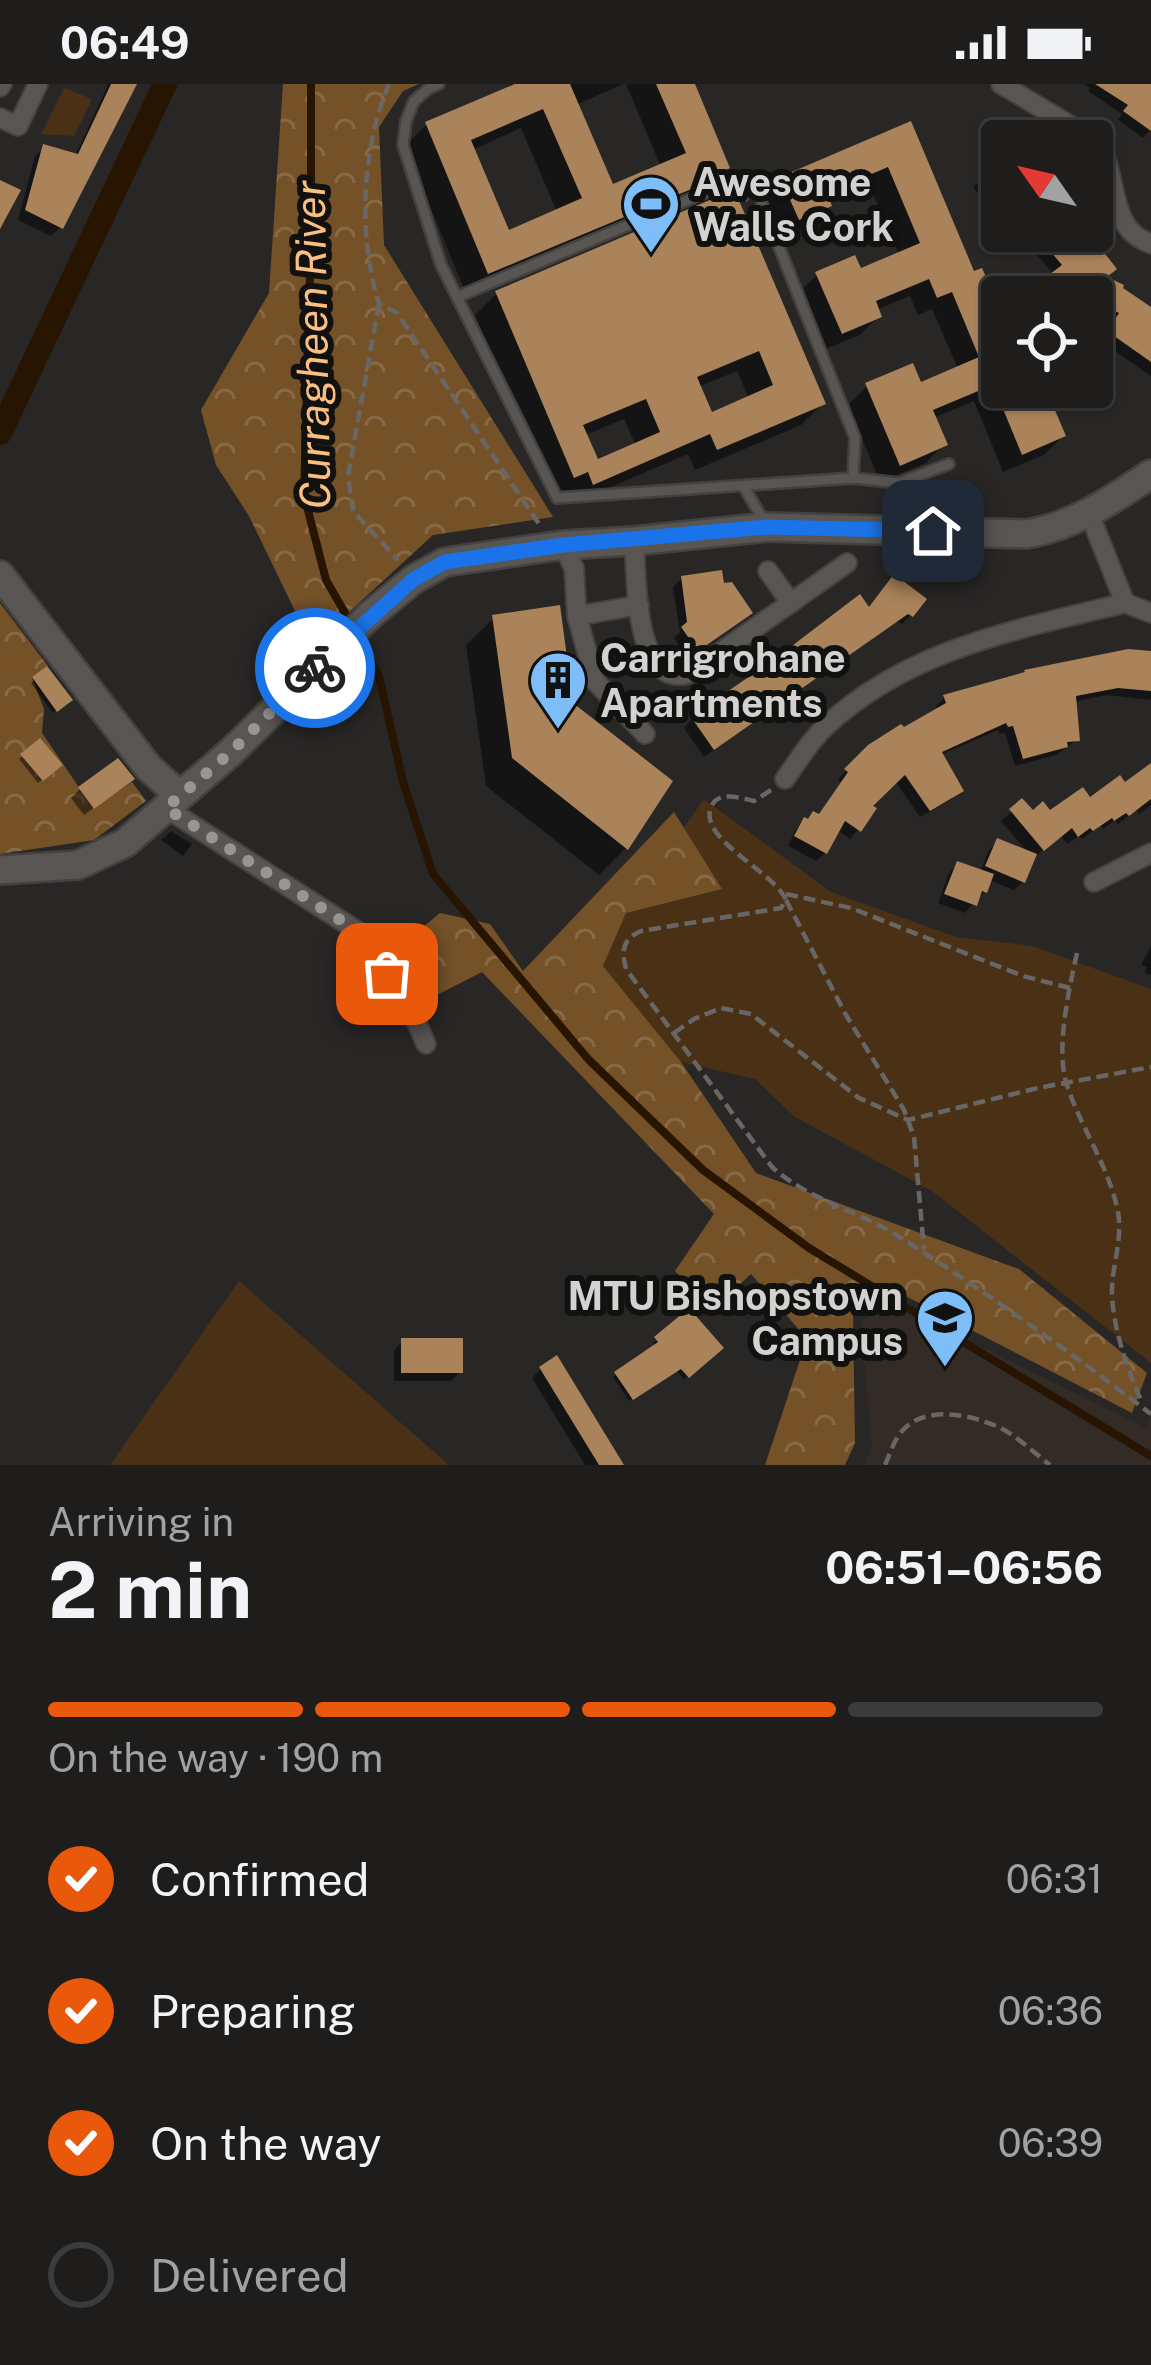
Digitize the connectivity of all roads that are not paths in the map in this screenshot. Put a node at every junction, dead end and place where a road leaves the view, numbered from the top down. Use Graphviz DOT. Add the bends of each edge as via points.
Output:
graph roads {
  1 [pos="38,84"];
  2 [pos="439,84"];
  3 [pos="1001,84"];
  4 [pos="0,118"];
  5 [pos="709,191"];
  6 [pos="762,204"];
  7 [pos="1151,244"];
  8 [pos="457,297"];
  9 [pos="950,464"];
  10 [pos="1151,474"];
  11 [pos="853,478"];
  12 [pos="744,487"];
  13 [pos="1089,514"];
  14 [pos="767,527"];
  15 [pos="634,541"];
  16 [pos="560,547"];
  17 [pos="847,563"];
  18 [pos="768,571"];
  19 [pos="0,575"];
  20 [pos="791,603"];
  21 [pos="1125,603"];
  22 [pos="638,605"];
  23 [pos="1151,614"];
  24 [pos="577,616"];
  25 [pos="645,734"];
  26 [pos="785,779"];
  27 [pos="173,802"];
  28 [pos="1151,853"];
  29 [pos="0,870"];
  30 [pos="1094,882"];
  31 [pos="426,1044"];
  1 -- 4 [label="street" via="18,126"];
  2 -- 8 [label="lane" via="415,101 403,145"];
  3 -- 7 [label="street" via="1099,142 1124,222"];
  5 -- 8 [label="lane"];
  6 -- 11 [label="lane" via="855,438"];
  8 -- 12 [label="lane" via="557,498"];
  9 -- 11 [label="lane" via="899,482"];
  10 -- 13 [label="main road"];
  11 -- 12 [label="lane"];
  12 -- 14 [label="lane"];
  13 -- 14 [label="main road" via="1027,534"];
  13 -- 21 [label="street"];
  14 -- 15 [label="main road"];
  15 -- 16 [label="main road"];
  15 -- 22 [label="street"];
  16 -- 24 [label="street" via="574,568"];
  16 -- 27 [label="main road" via="472,556 414,579"];
  17 -- 20 [label="street"];
  18 -- 20 [label="street"];
  19 -- 27 [label="main road"];
  20 -- 22 [label="street" via="692,673 675,676 650,651"];
  21 -- 23 [label="street"];
  21 -- 26 [label="street" via="913,666 843,712"];
  22 -- 24 [label="street"];
  24 -- 25 [label="street" via="595,681"];
  27 -- 29 [label="main road" via="101,857"];
  27 -- 31 [label="street" via="362,934"];
  28 -- 30 [label="street"];
}
